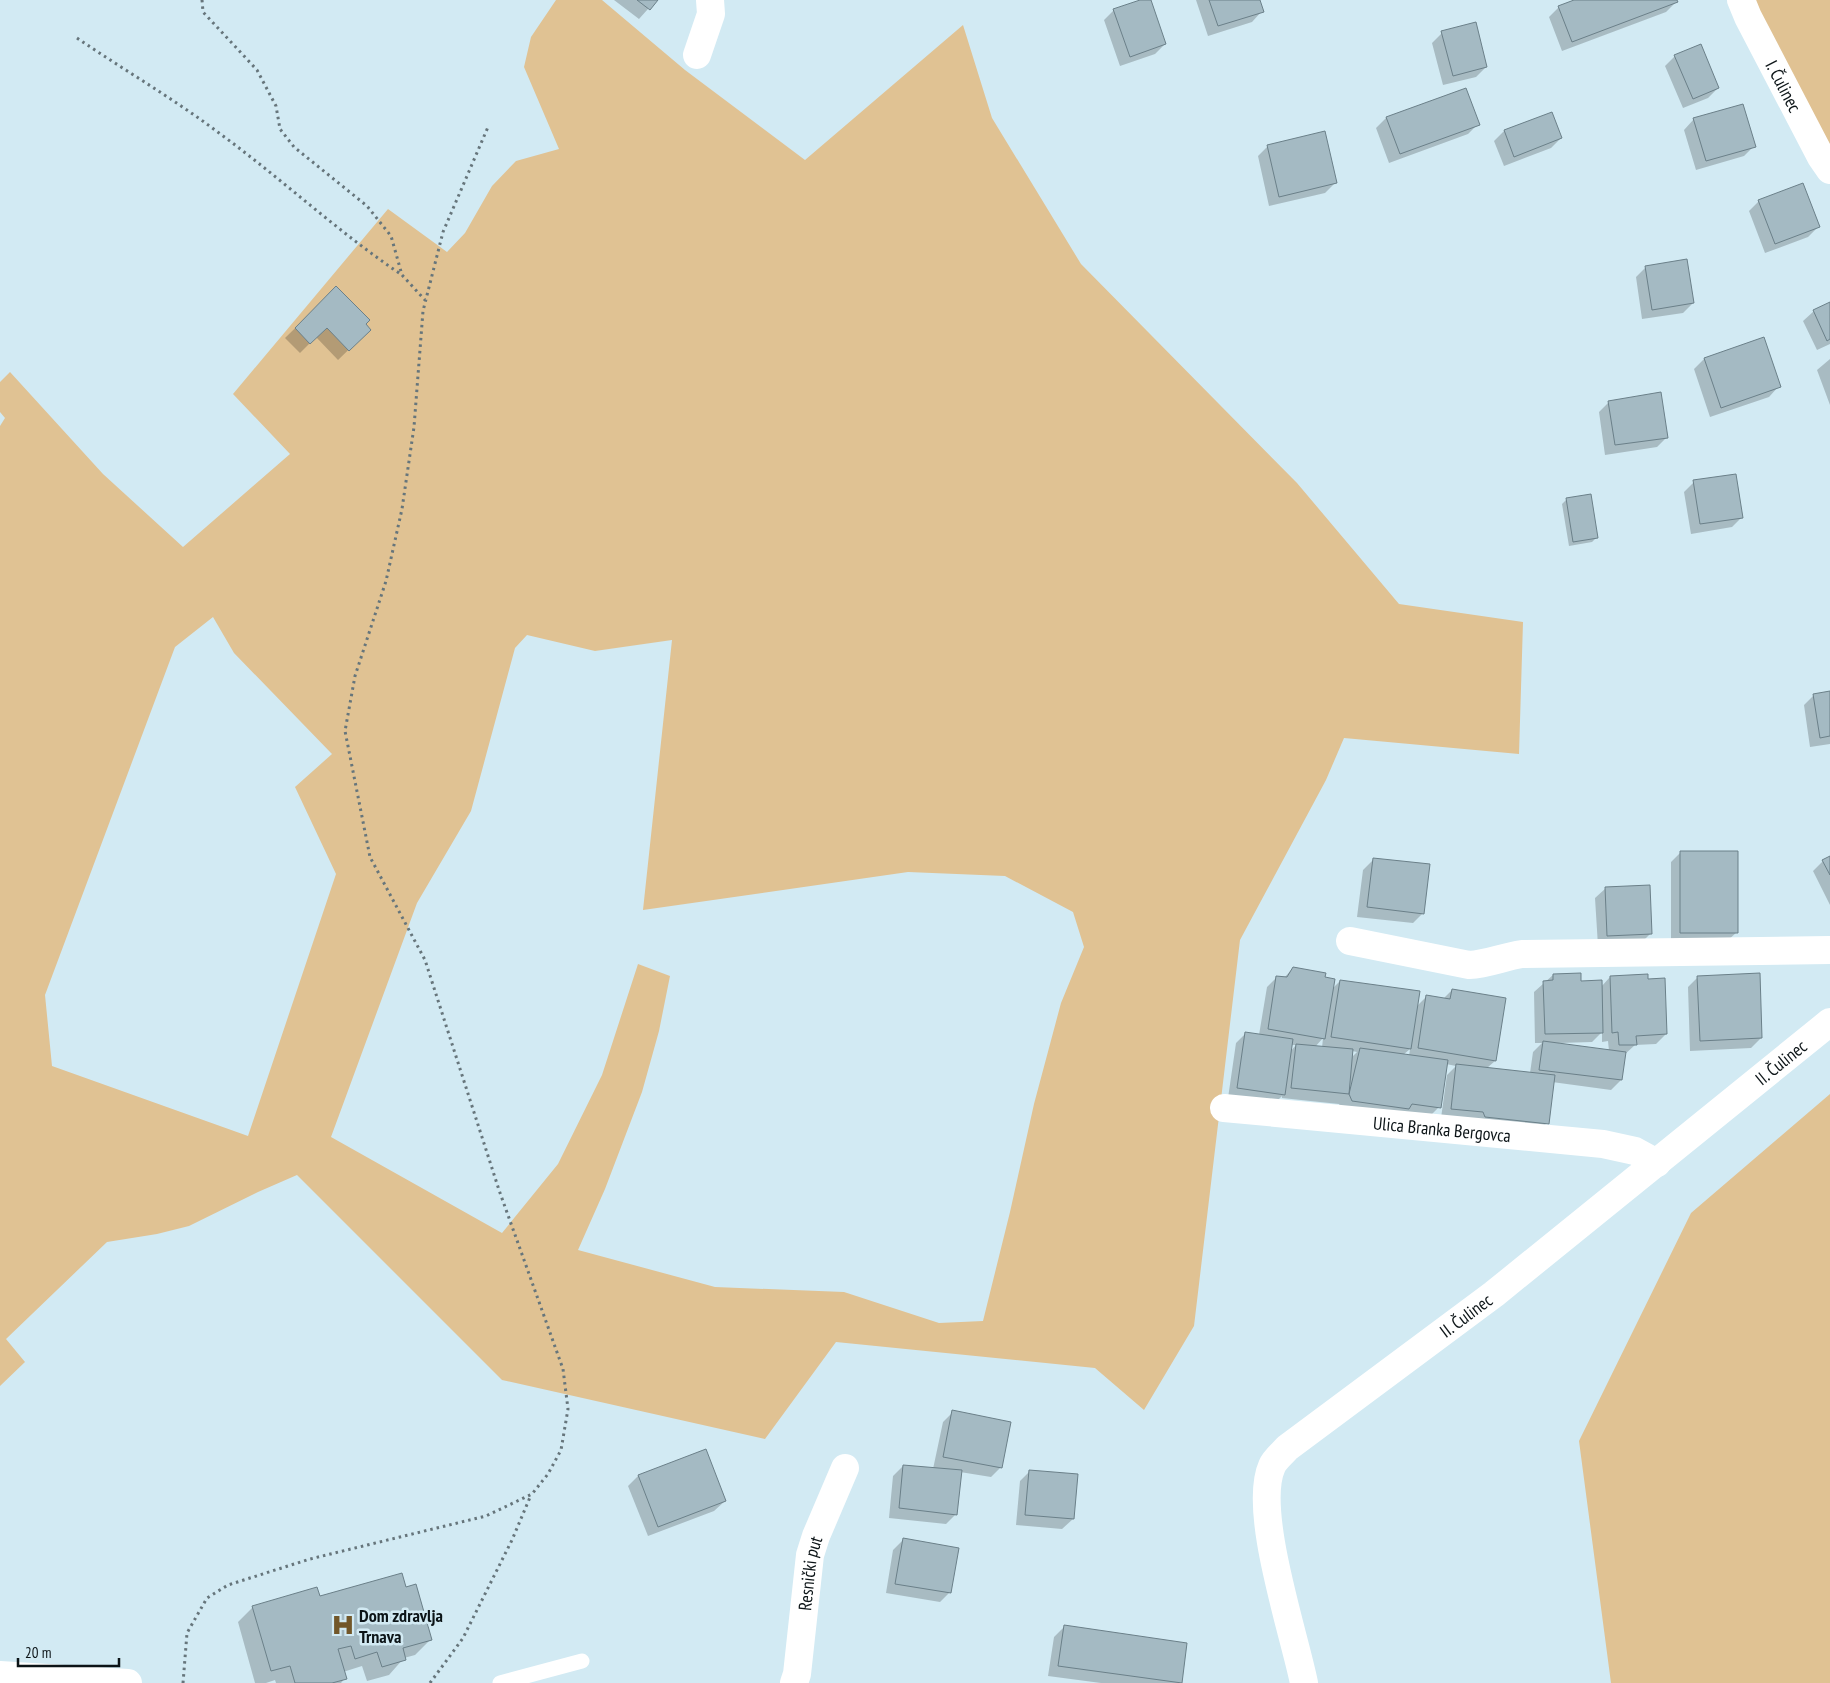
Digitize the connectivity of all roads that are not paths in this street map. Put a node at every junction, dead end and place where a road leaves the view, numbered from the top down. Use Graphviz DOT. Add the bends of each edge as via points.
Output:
graph roads {
  1 [pos="710,0"];
  2 [pos="1741,0"];
  3 [pos="697,55"];
  4 [pos="1830,170"];
  5 [pos="1350,941"];
  6 [pos="1830,950"];
  7 [pos="1830,1022"];
  8 [pos="1224,1108"];
  9 [pos="1657,1163"];
  10 [pos="846,1468"];
  11 [pos="582,1661"];
  12 [pos="0,1674"];
  13 [pos="128,1683"];
  14 [pos="500,1683"];
  15 [pos="794,1683"];
  16 [pos="1304,1683"];
  1 -- 3 [label="street" via="711,14"];
  2 -- 4 [label="street, I. Čulinec"];
  5 -- 6 [label="street" via="1468,965 1522,954"];
  7 -- 9 [label="street, II. Čulinec"];
  8 -- 9 [label="street, Ulica Branka Bergovca" via="1603,1144 1635,1151"];
  9 -- 16 [label="street, II. Čulinec" via="1494,1294 1287,1448 1272,1464 1267,1487 1270,1537"];
  10 -- 15 [label="street, Resnički put" via="810,1555"];
  11 -- 14 [label="lane"];
  12 -- 13 [label="street"];
}
